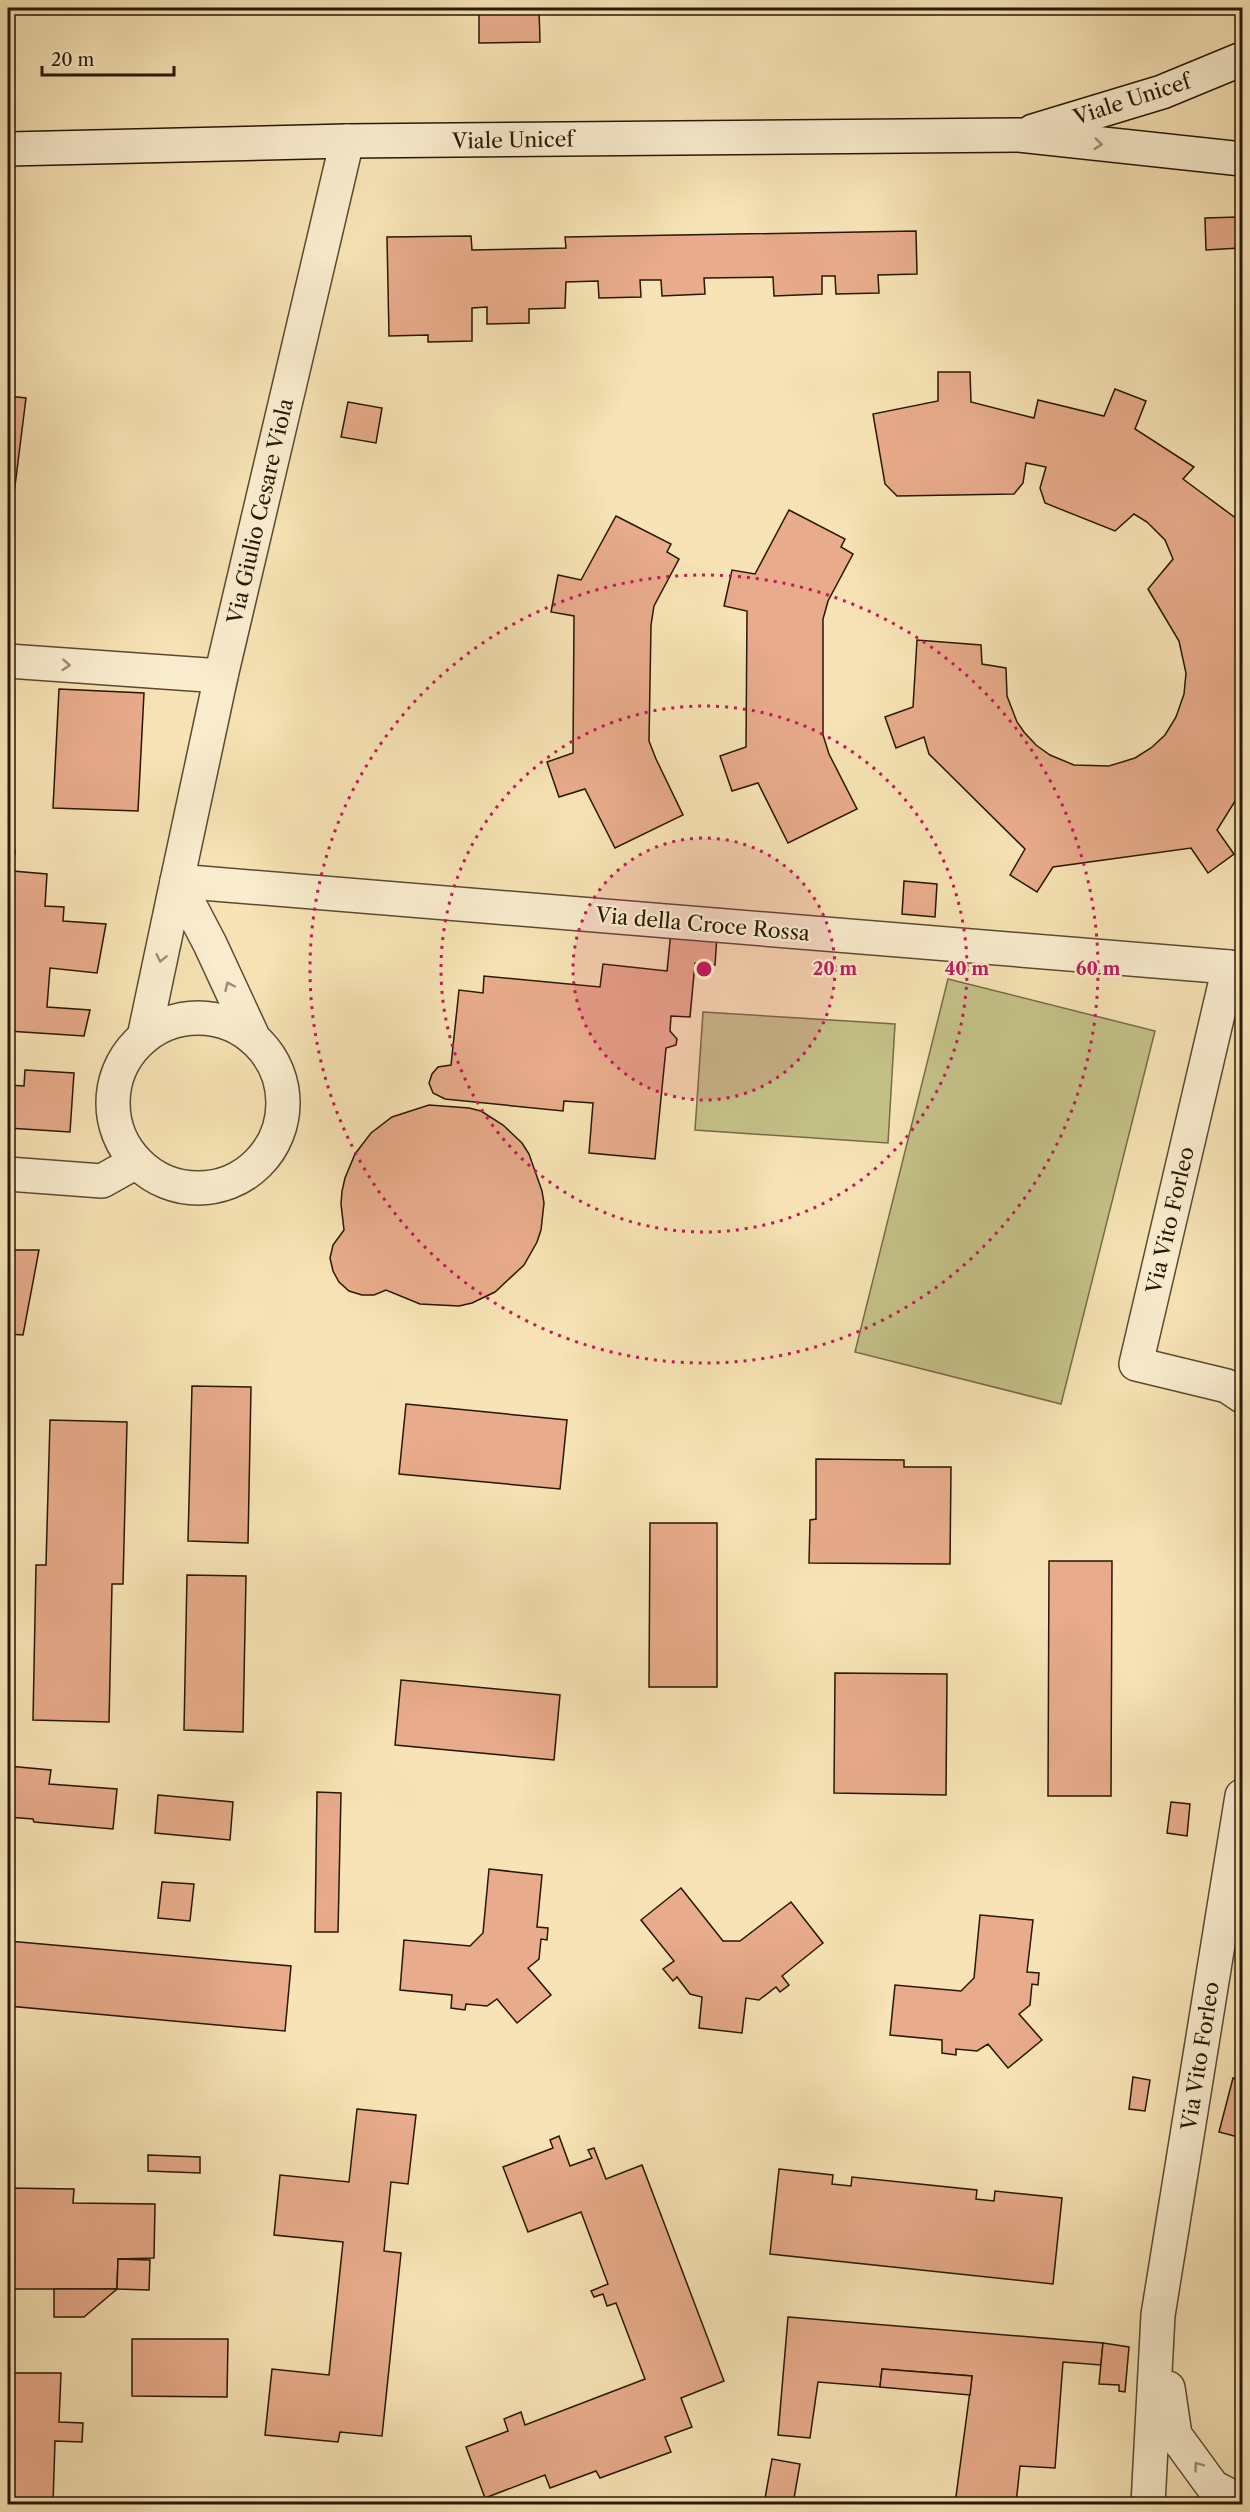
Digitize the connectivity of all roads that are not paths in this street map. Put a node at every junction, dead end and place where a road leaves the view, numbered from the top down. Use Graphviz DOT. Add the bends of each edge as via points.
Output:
graph roads {
  1 [pos="1242,59"];
  2 [pos="1019,135"];
  3 [pos="347,141"];
  4 [pos="8,149"];
  5 [pos="1242,159"];
  6 [pos="8,660"];
  7 [pos="221,676"];
  8 [pos="177,881"];
  9 [pos="1236,963"];
  10 [pos="144,1037"];
  11 [pos="254,1039"];
  12 [pos="136,1162"];
  13 [pos="8,1174"];
  14 [pos="1242,1396"];
  15 [pos="1242,1796"];
  16 [pos="1158,2315"];
  17 [pos="1242,2502"];
  18 [pos="1148,2505"];
  1 -- 2 [label="street, Viale Unicef" via="1162,92"];
  2 -- 3 [label="street, Viale Unicef"];
  2 -- 5 [label="street, Viale Unicef, one-way"];
  3 -- 4 [label="street, Viale Unicef"];
  3 -- 7 [label="street, Via Giulio Cesare Viola"];
  6 -- 7 [label="street, one-way"];
  7 -- 8 [label="street, Via Giulio Cesare Viola"];
  8 -- 9 [label="street, Via della Croce Rossa"];
  8 -- 10 [label="street, Via Giulio Cesare Viola, one-way"];
  11 -- 8 [label="street, one-way"];
  9 -- 14 [label="street, Via Vito Forleo" via="1136,1364 1227,1386"];
  10 -- 11 [label="street" via="164,1024 187,1018 211,1018"];
  10 -- 12 [label="street" via="125,1058 115,1084 112,1112 120,1139"];
  11 -- 12 [label="street" via="272,1060 282,1086 283,1114 275,1141 260,1163 237,1180 212,1189 184,1188 158,1179"];
  12 -- 13 [label="street" via="102,1182"];
  15 -- 16 [label="street, Via Vito Forleo"];
  17 -- 16 [label="street, one-way" via="1214,2487 1175,2435"];
  16 -- 18 [label="street"];
}
